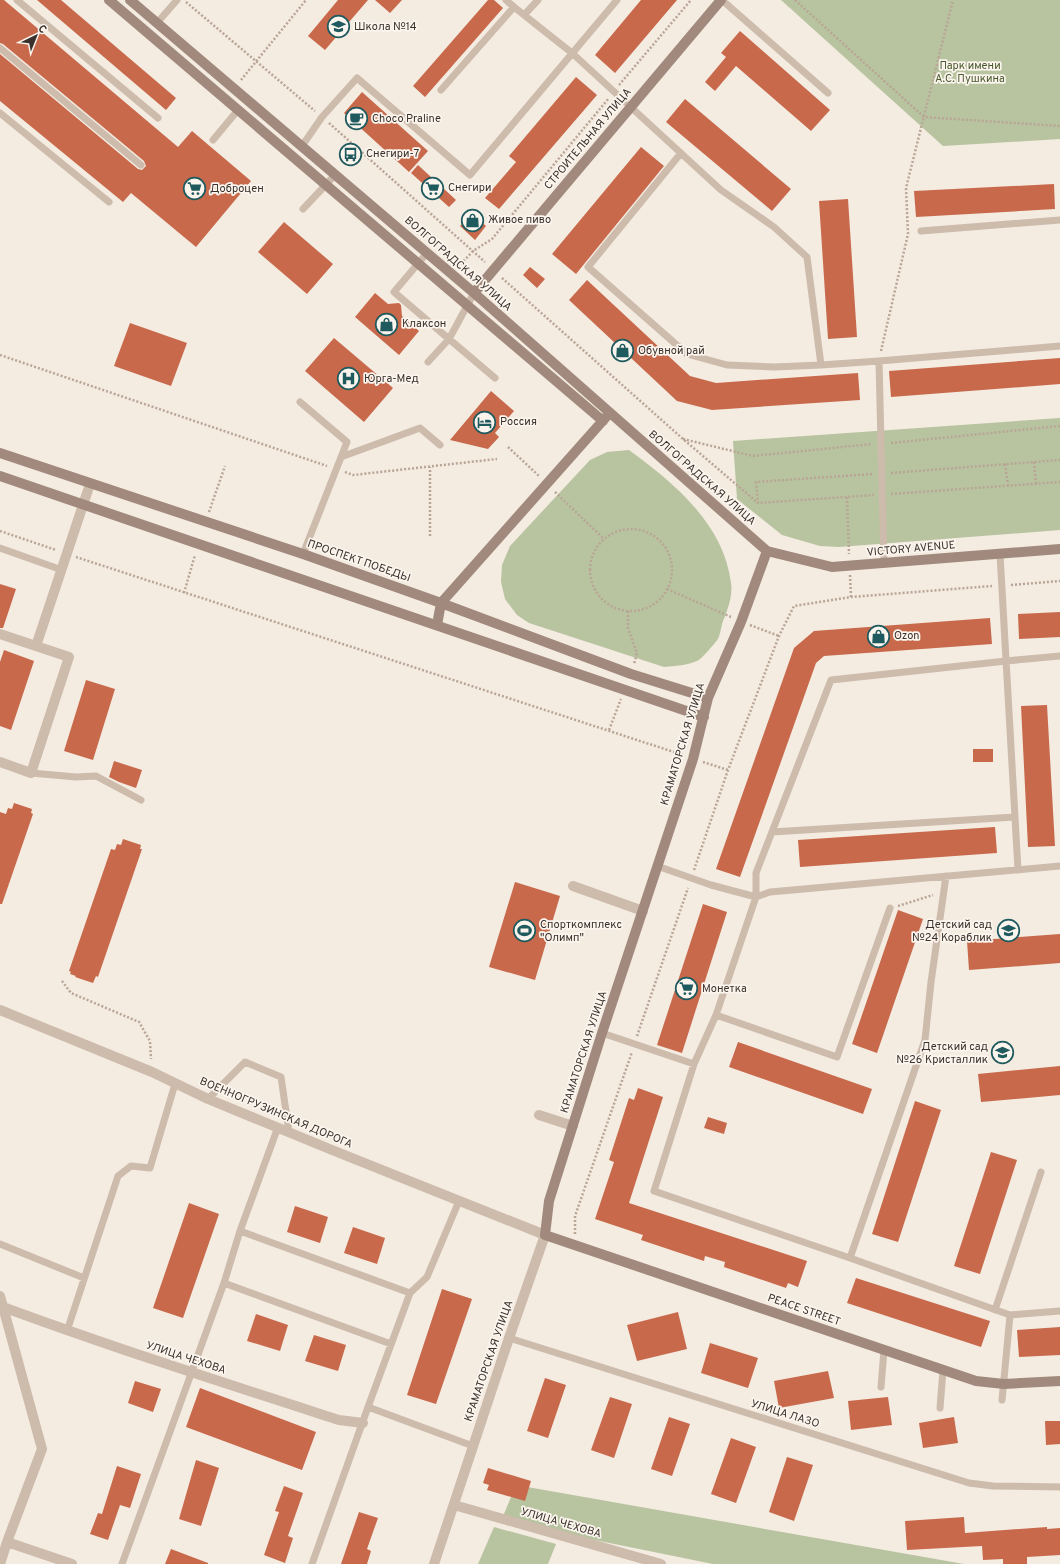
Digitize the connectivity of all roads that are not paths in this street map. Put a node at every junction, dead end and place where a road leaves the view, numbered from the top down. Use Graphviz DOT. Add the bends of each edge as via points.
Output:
graph roads {
  1 [pos="17,0"];
  2 [pos="109,0"];
  3 [pos="130,0"];
  4 [pos="177,0"];
  5 [pos="506,0"];
  6 [pos="538,0"];
  7 [pos="617,0"];
  8 [pos="722,0"];
  9 [pos="514,7"];
  10 [pos="524,15"];
  11 [pos="157,23"];
  12 [pos="0,48"];
  13 [pos="572,53"];
  14 [pos="441,90"];
  15 [pos="828,94"];
  16 [pos="631,106"];
  17 [pos="238,110"];
  18 [pos="0,113"];
  19 [pos="158,118"];
  20 [pos="213,140"];
  21 [pos="302,146"];
  22 [pos="681,153"];
  23 [pos="141,165"];
  24 [pos="335,175"];
  25 [pos="326,185"];
  26 [pos="109,202"];
  27 [pos="303,209"];
  28 [pos="1060,220"];
  29 [pos="921,231"];
  30 [pos="427,253"];
  31 [pos="418,264"];
  32 [pos="474,293"];
  33 [pos="467,305"];
  34 [pos="449,339"];
  35 [pos="1060,346"];
  36 [pos="879,361"];
  37 [pos="428,362"];
  38 [pos="821,365"];
  39 [pos="495,378"];
  40 [pos="300,402"];
  41 [pos="610,413"];
  42 [pos="603,421"];
  43 [pos="440,445"];
  44 [pos="0,453"];
  45 [pos="341,457"];
  46 [pos="0,476"];
  47 [pos="90,484"];
  48 [pos="84,504"];
  49 [pos="0,548"];
  50 [pos="1060,549"];
  51 [pos="766,551"];
  52 [pos="303,554"];
  53 [pos="1000,554"];
  54 [pos="884,564"];
  55 [pos="62,570"];
  56 [pos="441,603"];
  57 [pos="437,625"];
  58 [pos="0,634"];
  59 [pos="36,646"];
  60 [pos="1060,656"];
  61 [pos="1006,661"];
  62 [pos="708,698"];
  63 [pos="704,717"];
  64 [pos="0,762"];
  65 [pos="31,773"];
  66 [pos="141,800"];
  67 [pos="1015,817"];
  68 [pos="772,832"];
  69 [pos="657,866"];
  70 [pos="1060,866"];
  71 [pos="1018,870"];
  72 [pos="946,876"];
  73 [pos="573,886"];
  74 [pos="756,897"];
  75 [pos="890,908"];
  76 [pos="643,911"];
  77 [pos="0,1010"];
  78 [pos="716,1015"];
  79 [pos="602,1033"];
  80 [pos="694,1064"];
  81 [pos="175,1084"];
  82 [pos="208,1098"];
  83 [pos="539,1115"];
  84 [pos="573,1126"];
  85 [pos="278,1127"];
  86 [pos="289,1132"];
  87 [pos="1041,1172"];
  88 [pos="459,1201"];
  89 [pos="240,1231"];
  90 [pos="545,1235"];
  91 [pos="0,1244"];
  92 [pos="850,1258"];
  93 [pos="84,1278"];
  94 [pos="224,1283"];
  95 [pos="410,1293"];
  96 [pos="0,1296"];
  97 [pos="4,1307"];
  98 [pos="995,1310"];
  99 [pos="1060,1311"];
  100 [pos="1010,1315"];
  101 [pos="67,1330"];
  102 [pos="509,1338"];
  103 [pos="391,1344"];
  104 [pos="884,1350"];
  105 [pos="943,1370"];
  106 [pos="191,1372"];
  107 [pos="1060,1381"];
  108 [pos="1004,1384"];
  109 [pos="881,1387"];
  110 [pos="1002,1400"];
  111 [pos="368,1406"];
  112 [pos="940,1408"];
  113 [pos="362,1423"];
  114 [pos="473,1446"];
  115 [pos="1060,1487"];
  116 [pos="454,1505"];
  117 [pos="7,1542"];
  118 [pos="0,1564"];
  119 [pos="72,1564"];
  120 [pos="122,1564"];
  121 [pos="312,1564"];
  122 [pos="434,1564"];
  123 [pos="662,1564"];
  1 -- 19 [label="lane"];
  2 -- 17 [label="main road"];
  3 -- 11 [label="main road, ВОЛГОГРАДСКАЯ УЛИЦА"];
  4 -- 11 [label="lane"];
  5 -- 9 [label="lane"];
  6 -- 10 [label="lane"];
  7 -- 13 [label="lane"];
  8 -- 15 [label="lane"];
  8 -- 16 [label="main road, СТРОИТЕЛЬНАЯ УЛИЦА"];
  9 -- 10 [label="lane"];
  9 -- 14 [label="lane"];
  10 -- 13 [label="lane"];
  11 -- 21 [label="main road, ВОЛГОГРАДСКАЯ УЛИЦА"];
  12 -- 23 [label="lane"];
  13 -- 16 [label="lane"];
  13 -- 21 [label="lane" via="470,175 357,78 322,117"];
  16 -- 22 [label="lane"];
  16 -- 32 [label="main road, СТРОИТЕЛЬНАЯ УЛИЦА"];
  17 -- 20 [label="lane"];
  17 -- 25 [label="main road"];
  18 -- 26 [label="lane"];
  21 -- 24 [label="main road, ВОЛГОГРАДСКАЯ УЛИЦА"];
  22 -- 38 [label="lane" via="722,190 774,227 807,257"];
  22 -- 38 [label="lane" via="588,267 687,354 727,365"];
  24 -- 25 [label="lane"];
  24 -- 30 [label="main road, ВОЛГОГРАДСКАЯ УЛИЦА"];
  25 -- 27 [label="lane"];
  25 -- 31 [label="main road"];
  28 -- 29 [label="lane"];
  30 -- 31 [label="lane"];
  30 -- 32 [label="main road, ВОЛГОГРАДСКАЯ УЛИЦА"];
  31 -- 33 [label="main road"];
  31 -- 34 [label="lane" via="394,292"];
  32 -- 33 [label="lane"];
  32 -- 41 [label="main road, ВОЛГОГРАДСКАЯ УЛИЦА"];
  33 -- 34 [label="lane"];
  33 -- 42 [label="main road"];
  34 -- 37 [label="lane"];
  34 -- 39 [label="lane"];
  35 -- 36 [label="lane"];
  36 -- 38 [label="lane"];
  36 -- 54 [label="lane"];
  40 -- 45 [label="lane" via="347,442"];
  41 -- 42 [label="main road"];
  41 -- 51 [label="main road, ВОЛГОГРАДСКАЯ УЛИЦА"];
  42 -- 56 [label="main road"];
  43 -- 45 [label="lane" via="420,428"];
  44 -- 47 [label="main road, ПРОСПЕКТ ПОБЕДЫ"];
  45 -- 52 [label="lane"];
  46 -- 48 [label="main road"];
  47 -- 48 [label="street"];
  47 -- 52 [label="main road, ПРОСПЕКТ ПОБЕДЫ"];
  48 -- 55 [label="street"];
  48 -- 57 [label="main road"];
  49 -- 55 [label="lane"];
  50 -- 53 [label="main road, VICTORY AVENUE"];
  51 -- 54 [label="main road, VICTORY AVENUE" via="832,567"];
  51 -- 62 [label="main road, КРАМАТОРСКАЯ УЛИЦА" via="741,622"];
  52 -- 56 [label="main road, ПРОСПЕКТ ПОБЕДЫ"];
  53 -- 54 [label="main road, VICTORY AVENUE"];
  53 -- 61 [label="lane"];
  55 -- 59 [label="street"];
  56 -- 57 [label="main road"];
  56 -- 62 [label="main road, ПРОСПЕКТ ПОБЕДЫ" via="631,674"];
  57 -- 63 [label="main road"];
  58 -- 59 [label="street"];
  59 -- 65 [label="street" via="69,657"];
  60 -- 61 [label="lane"];
  61 -- 67 [label="lane"];
  61 -- 68 [label="lane" via="831,680"];
  62 -- 63 [label="main road, КРАМАТОРСКАЯ УЛИЦА"];
  63 -- 69 [label="main road, КРАМАТОРСКАЯ УЛИЦА"];
  64 -- 65 [label="street"];
  65 -- 66 [label="lane" via="96,776"];
  67 -- 68 [label="lane"];
  67 -- 71 [label="lane"];
  68 -- 74 [label="lane" via="756,873"];
  69 -- 74 [label="lane"];
  69 -- 76 [label="main road, КРАМАТОРСКАЯ УЛИЦА"];
  70 -- 71 [label="lane"];
  71 -- 72 [label="lane"];
  72 -- 74 [label="lane" via="770,892"];
  72 -- 92 [label="lane" via="925,1040"];
  73 -- 76 [label="street"];
  74 -- 78 [label="lane"];
  75 -- 78 [label="lane" via="837,1057"];
  76 -- 79 [label="main road, КРАМАТОРСКАЯ УЛИЦА"];
  77 -- 81 [label="street, ВОЕННОГРУЗИНСКАЯ ДОРОГА" via="152,1072"];
  78 -- 80 [label="lane"];
  79 -- 80 [label="lane"];
  79 -- 84 [label="main road, КРАМАТОРСКАЯ УЛИЦА"];
  80 -- 92 [label="lane" via="654,1191"];
  81 -- 82 [label="street, ВОЕННОГРУЗИНСКАЯ ДОРОГА"];
  81 -- 93 [label="lane" via="150,1168 131,1166 118,1176"];
  82 -- 85 [label="street, ВОЕННОГРУЗИНСКАЯ ДОРОГА"];
  82 -- 86 [label="lane" via="245,1062 281,1077"];
  83 -- 84 [label="street"];
  84 -- 90 [label="main road, КРАМАТОРСКАЯ УЛИЦА" via="549,1201"];
  85 -- 86 [label="street, ВОЕННОГРУЗИНСКАЯ ДОРОГА"];
  85 -- 89 [label="lane"];
  86 -- 88 [label="street, ВОЕННОГРУЗИНСКАЯ ДОРОГА"];
  87 -- 98 [label="lane"];
  88 -- 90 [label="street, ВОЕННОГРУЗИНСКАЯ ДОРОГА"];
  88 -- 95 [label="lane" via="427,1277"];
  89 -- 94 [label="lane"];
  89 -- 95 [label="lane"];
  90 -- 102 [label="street, КРАМАТОРСКАЯ УЛИЦА"];
  90 -- 104 [label="main road, PEACE STREET"];
  91 -- 93 [label="lane"];
  92 -- 98 [label="lane"];
  93 -- 101 [label="lane"];
  94 -- 103 [label="lane"];
  94 -- 106 [label="lane"];
  95 -- 103 [label="lane"];
  96 -- 97 [label="street"];
  97 -- 101 [label="street, УЛИЦА ЧЕХОВА"];
  97 -- 117 [label="street" via="42,1449"];
  98 -- 100 [label="lane"];
  99 -- 100 [label="lane"];
  100 -- 108 [label="lane"];
  101 -- 106 [label="street, УЛИЦА ЧЕХОВА"];
  102 -- 114 [label="street, КРАМАТОРСКАЯ УЛИЦА"];
  102 -- 115 [label="lane, УЛИЦА ЛАЗО" via="969,1483"];
  103 -- 111 [label="lane"];
  104 -- 105 [label="main road, PEACE STREET"];
  104 -- 109 [label="lane"];
  105 -- 108 [label="main road, PEACE STREET" via="976,1381"];
  105 -- 112 [label="lane"];
  106 -- 113 [label="street, УЛИЦА ЧЕХОВА" via="339,1420"];
  106 -- 120 [label="lane"];
  107 -- 108 [label="main road, PEACE STREET"];
  108 -- 110 [label="lane"];
  111 -- 113 [label="lane"];
  111 -- 114 [label="lane"];
  113 -- 121 [label="lane"];
  114 -- 116 [label="street, КРАМАТОРСКАЯ УЛИЦА"];
  116 -- 122 [label="street, КРАМАТОРСКАЯ УЛИЦА"];
  116 -- 123 [label="street, УЛИЦА ЧЕХОВА"];
  117 -- 118 [label="street"];
  117 -- 119 [label="street"];
}
